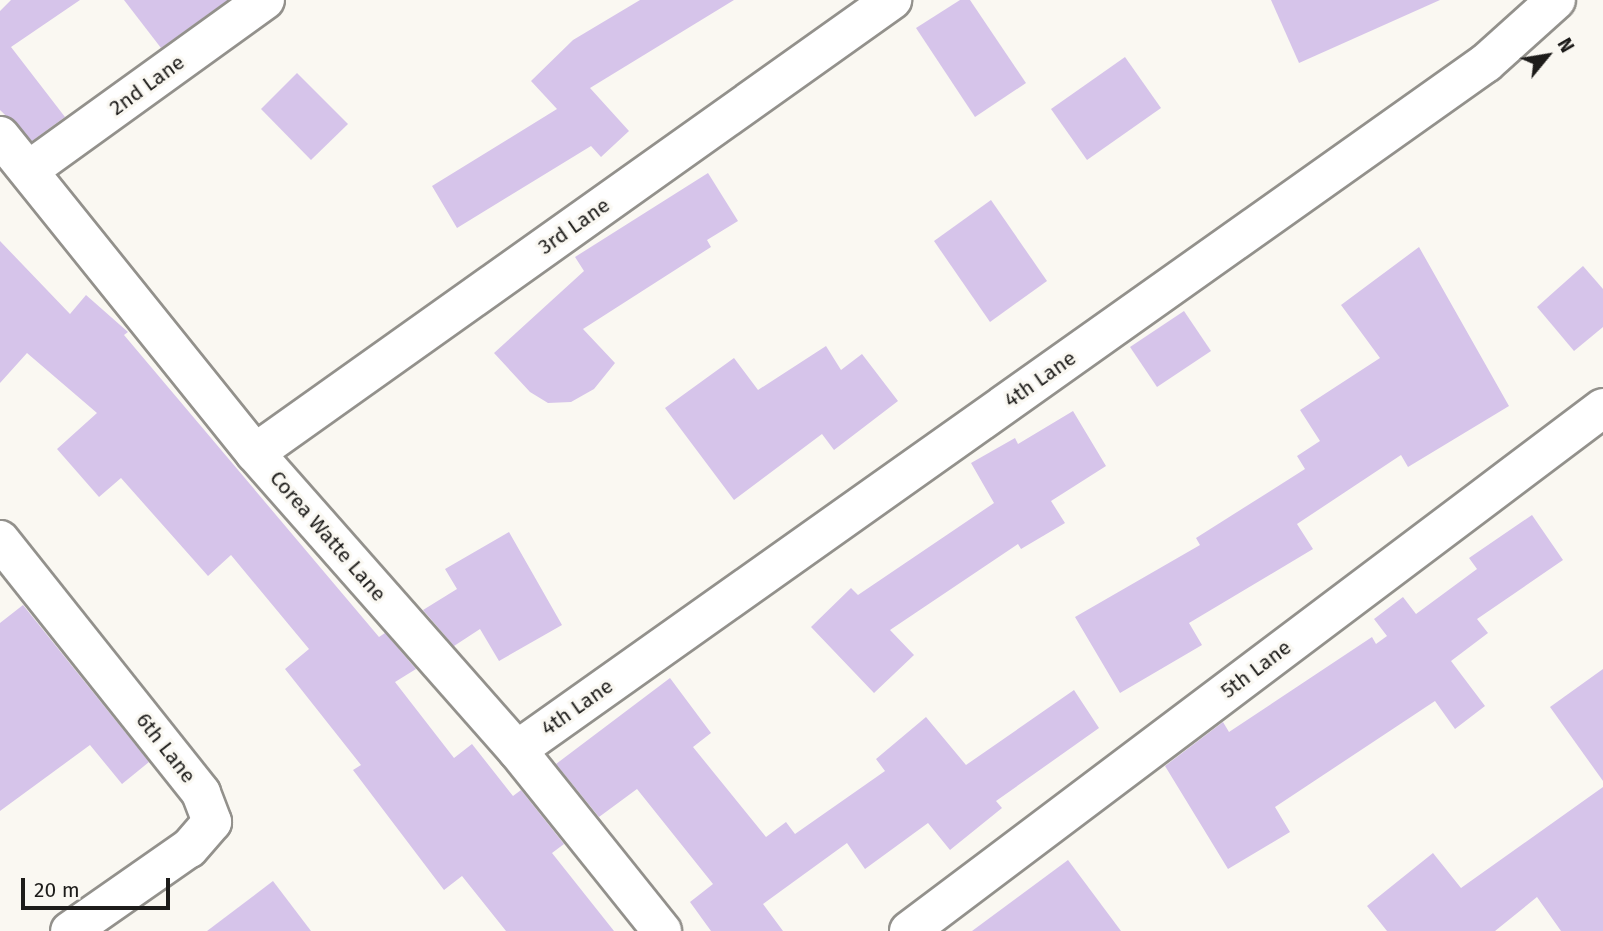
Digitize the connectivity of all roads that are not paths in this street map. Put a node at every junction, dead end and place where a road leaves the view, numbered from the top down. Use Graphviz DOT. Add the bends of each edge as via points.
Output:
graph roads {
  1 [pos="265,0"];
  2 [pos="892,0"];
  3 [pos="1556,0"];
  4 [pos="0,136"];
  5 [pos="29,170"];
  6 [pos="1603,408"];
  7 [pos="255,453"];
  8 [pos="0,540"];
  9 [pos="517,750"];
  10 [pos="70,931"];
  11 [pos="662,931"];
  12 [pos="909,931"];
  1 -- 5 [label="street, 2nd Lane"];
  2 -- 7 [label="street, 3rd Lane"];
  3 -- 9 [label="street, 4th Lane" via="1486,63"];
  4 -- 5 [label="street, Corea Watte Lane"];
  5 -- 7 [label="street, Corea Watte Lane"];
  6 -- 12 [label="street, 5th Lane"];
  7 -- 9 [label="street, Corea Watte Lane"];
  8 -- 10 [label="street, 6th Lane" via="201,793 212,822 189,848"];
  9 -- 11 [label="street, Corea Watte Lane"];
}
